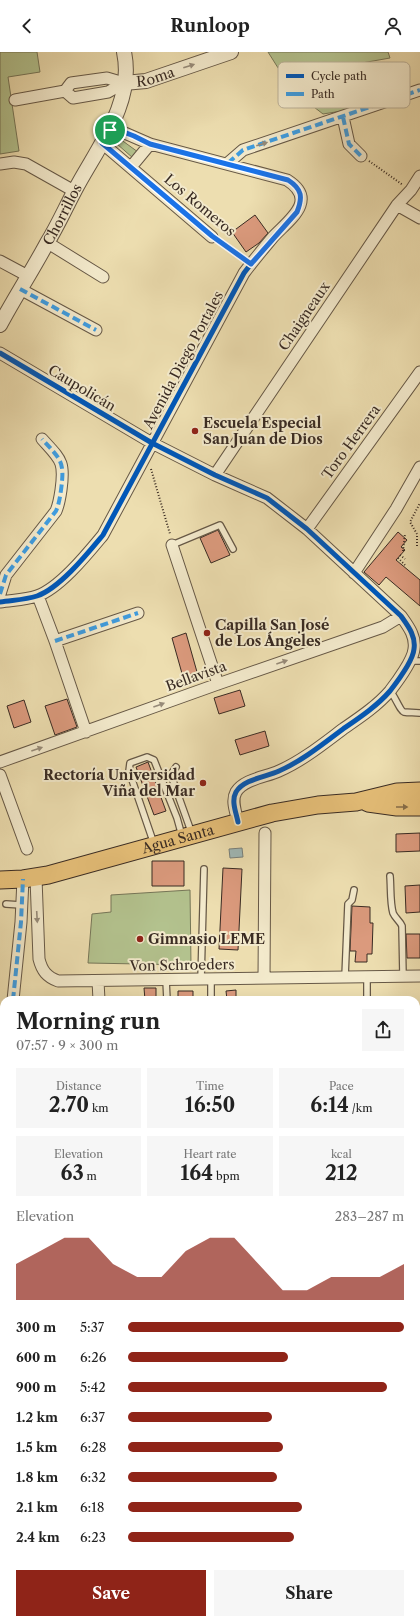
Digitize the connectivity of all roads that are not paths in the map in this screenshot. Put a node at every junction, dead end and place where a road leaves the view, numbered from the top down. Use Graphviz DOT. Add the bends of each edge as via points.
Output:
graph roads {
  1 [pos="124,52"];
  2 [pos="232,52"];
  3 [pos="124,83"];
  4 [pos="420,90"];
  5 [pos="410,94"];
  6 [pos="15,100"];
  7 [pos="370,108"];
  8 [pos="343,118"];
  9 [pos="111,127"];
  10 [pos="102,143"];
  11 [pos="150,144"];
  12 [pos="361,156"];
  13 [pos="228,163"];
  14 [pos="0,164"];
  15 [pos="131,167"];
  16 [pos="420,176"];
  17 [pos="74,191"];
  18 [pos="397,205"];
  19 [pos="420,218"];
  20 [pos="212,236"];
  21 [pos="48,243"];
  22 [pos="0,261"];
  23 [pos="28,276"];
  24 [pos="103,277"];
  25 [pos="20,289"];
  26 [pos="0,325"];
  27 [pos="96,330"];
  28 [pos="0,353"];
  29 [pos="420,372"];
  30 [pos="42,439"];
  31 [pos="152,443"];
  32 [pos="420,467"];
  33 [pos="215,475"];
  34 [pos="307,529"];
  35 [pos="172,545"];
  36 [pos="233,549"];
  37 [pos="354,573"];
  38 [pos="0,594"];
  39 [pos="38,596"];
  40 [pos="0,602"];
  41 [pos="138,613"];
  42 [pos="401,616"];
  43 [pos="56,641"];
  44 [pos="415,661"];
  45 [pos="218,684"];
  46 [pos="390,691"];
  47 [pos="420,713"];
  48 [pos="86,732"];
  49 [pos="0,762"];
  50 [pos="176,767"];
  51 [pos="0,775"];
  52 [pos="420,791"];
  53 [pos="356,802"];
  54 [pos="420,807"];
  55 [pos="238,822"];
  56 [pos="265,833"];
  57 [pos="188,836"];
  58 [pos="154,846"];
  59 [pos="27,849"];
  60 [pos="204,869"];
  61 [pos="390,876"];
  62 [pos="29,879"];
  63 [pos="0,880"];
  64 [pos="354,890"];
  65 [pos="6,904"];
  66 [pos="21,905"];
  67 [pos="367,976"];
  68 [pos="403,976"];
  69 [pos="420,976"];
  70 [pos="345,977"];
  71 [pos="264,978"];
  72 [pos="206,979"];
  73 [pos="166,980"];
  74 [pos="98,981"];
  75 [pos="13,996"];
  76 [pos="98,996"];
  77 [pos="167,996"];
  78 [pos="210,996"];
  79 [pos="368,996"];
  1 -- 3 [label="street"];
  3 -- 2 [label="street, Roma, one-way" via="146,80"];
  3 -- 6 [label="street, Roma" via="108,78 71,83 65,91"];
  3 -- 9 [label="street" via="120,104"];
  4 -- 5 [label="street"];
  7 -- 8 [label="street"];
  8 -- 12 [label="street" via="349,144"];
  13 -- 8 [label="street, one-way" via="243,150"];
  9 -- 10 [label="street, Chorrillos"];
  9 -- 11 [label="street, Avenida Diego Portales"];
  10 -- 15 [label="street, Los Romeros"];
  10 -- 17 [label="street, Chorrillos"];
  11 -- 13 [label="street, Avenida Diego Portales"];
  11 -- 15 [label="street"];
  13 -- 31 [label="street, Avenida Diego Portales" via="288,180 296,185 301,196 300,204 297,212 244,273"];
  14 -- 17 [label="street" via="26,164"];
  15 -- 20 [label="street, Los Romeros"];
  16 -- 18 [label="street, Chaigneaux"];
  17 -- 21 [label="street, Chorrillos"];
  18 -- 19 [label="street"];
  18 -- 33 [label="street, Chaigneaux"];
  21 -- 23 [label="street, Chorrillos"];
  21 -- 24 [label="street"];
  22 -- 23 [label="street"];
  23 -- 25 [label="street, Chorrillos"];
  25 -- 26 [label="street, Chorrillos"];
  25 -- 27 [label="street"];
  28 -- 31 [label="street, Caupolicán"];
  29 -- 34 [label="street, Toro Herrera"];
  30 -- 38 [label="street" via="61,462 63,469 59,506 6,575"];
  31 -- 33 [label="street, Avenida Diego Portales"];
  31 -- 39 [label="street" via="103,535 81,561 56,584"];
  32 -- 37 [label="street"];
  33 -- 34 [label="street, Avenida Diego Portales" via="267,498"];
  34 -- 37 [label="street, Avenida Diego Portales"];
  35 -- 36 [label="lane" via="220,525"];
  35 -- 45 [label="street"];
  37 -- 42 [label="street, Avenida Diego Portales"];
  39 -- 40 [label="street"];
  39 -- 43 [label="street"];
  41 -- 43 [label="street"];
  42 -- 44 [label="street, Avenida Diego Portales" via="414,637"];
  45 -- 42 [label="street, Bellavista, one-way" via="383,627"];
  43 -- 48 [label="street"];
  44 -- 46 [label="street, Avenida Diego Portales"];
  48 -- 45 [label="street, Bellavista, one-way"];
  46 -- 47 [label="lane" via="400,710"];
  46 -- 55 [label="street, Avenida Diego Portales" via="318,748 279,771 245,784 236,792 234,800"];
  49 -- 48 [label="street, Bellavista, one-way"];
  50 -- 57 [label="lane" via="172,778"];
  51 -- 59 [label="street"];
  52 -- 53 [label="main road, Agua Santa" via="397,792"];
  53 -- 54 [label="main road, Agua Santa, one-way"];
  53 -- 55 [label="main road, Agua Santa" via="294,808"];
  55 -- 57 [label="main road, Agua Santa"];
  56 -- 71 [label="street"];
  57 -- 58 [label="main road, Agua Santa"];
  57 -- 58 [label="lane" via="177,818 154,760 147,757 130,763 129,771"];
  58 -- 62 [label="main road, Agua Santa"];
  60 -- 72 [label="lane"];
  61 -- 68 [label="lane" via="393,910 402,926"];
  62 -- 63 [label="main road, Agua Santa"];
  62 -- 66 [label="street"];
  62 -- 74 [label="street, Von Schroeders, one-way" via="42,970 50,978 58,981"];
  64 -- 70 [label="lane" via="353,898 348,904"];
  65 -- 66 [label="lane"];
  66 -- 75 [label="street"];
  67 -- 68 [label="street, Von Schroeders"];
  67 -- 70 [label="street, Von Schroeders"];
  67 -- 79 [label="lane"];
  68 -- 69 [label="street, Von Schroeders"];
  70 -- 71 [label="street, Von Schroeders"];
  71 -- 72 [label="street, Von Schroeders"];
  72 -- 73 [label="street, Von Schroeders"];
  72 -- 78 [label="lane"];
  73 -- 74 [label="street, Von Schroeders"];
  73 -- 77 [label="lane"];
  74 -- 76 [label="street"];
}
